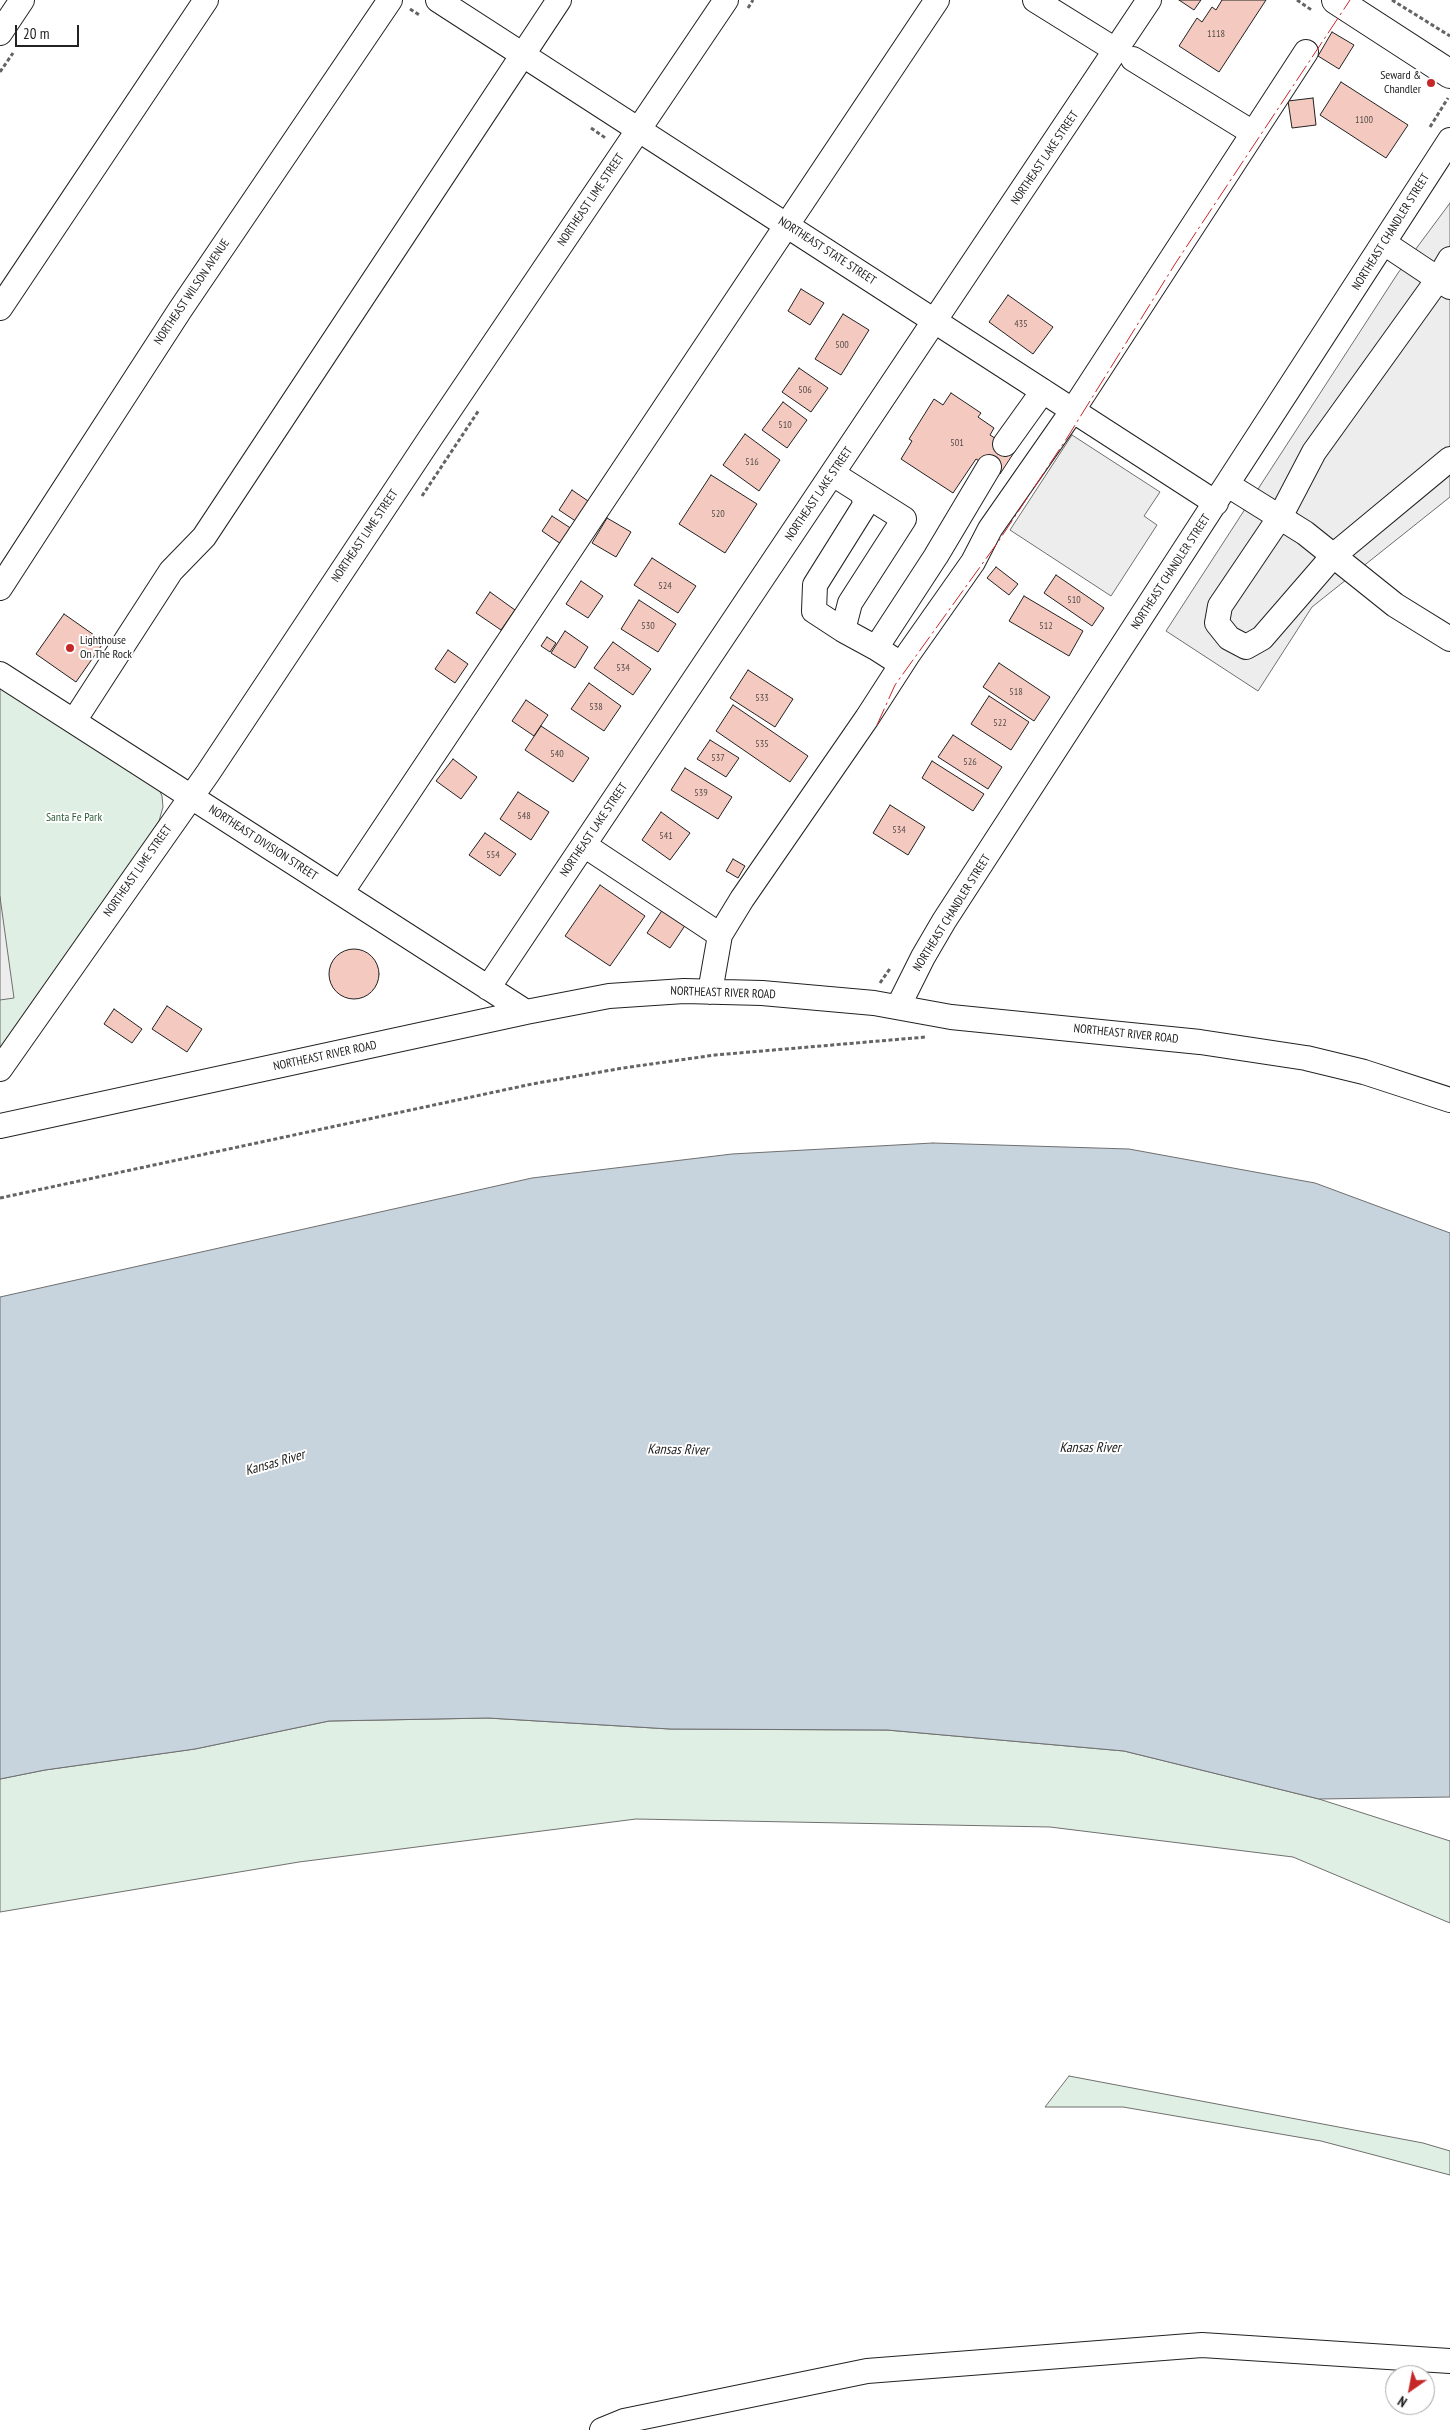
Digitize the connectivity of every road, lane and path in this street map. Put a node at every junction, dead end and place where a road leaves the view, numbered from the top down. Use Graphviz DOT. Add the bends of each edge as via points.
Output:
graph roads {
  1 [pos="22,0"];
  2 [pos="206,0"];
  3 [pos="390,0"];
  4 [pos="438,0"];
  5 [pos="559,0"];
  6 [pos="726,0"];
  7 [pos="937,0"];
  8 [pos="1035,0"];
  9 [pos="1149,0"];
  10 [pos="1336,0"];
  11 [pos="1392,0"];
  12 [pos="0,33"];
  13 [pos="1450,36"];
  14 [pos="1306,52"];
  15 [pos="523,54"];
  16 [pos="1125,55"];
  17 [pos="1449,71"];
  18 [pos="639,129"];
  19 [pos="1253,133"];
  20 [pos="1450,140"];
  21 [pos="787,225"];
  22 [pos="1384,243"];
  23 [pos="1446,275"];
  24 [pos="0,308"];
  25 [pos="935,321"];
  26 [pos="1043,391"];
  27 [pos="1073,410"];
  28 [pos="1005,444"];
  29 [pos="1450,459"];
  30 [pos="989,467"];
  31 [pos="833,474"];
  32 [pos="863,493"];
  33 [pos="1222,494"];
  34 [pos="1280,517"];
  35 [pos="1333,556"];
  36 [pos="0,588"];
  37 [pos="843,630"];
  38 [pos="1450,639"];
  39 [pos="876,648"];
  40 [pos="901,664"];
  41 [pos="0,674"];
  42 [pos="74,721"];
  43 [pos="190,796"];
  44 [pos="584,844"];
  45 [pos="341,893"];
  46 [pos="720,934"];
  47 [pos="488,988"];
  48 [pos="710,992"];
  49 [pos="898,1007"];
  50 [pos="526,1012"];
  51 [pos="934,1034"];
  52 [pos="2,1062"];
  53 [pos="1450,1100"];
  54 [pos="0,1126"];
  55 [pos="0,1198"];
  56 [pos="1450,2361"];
  57 [pos="602,2430"];
  1 -- 12 [label="street"];
  2 -- 24 [label="street"];
  3 -- 36 [label="street, NORTHEAST WILSON AVENUE" via="180,310"];
  4 -- 15 [label="street, NORTHEAST STATE STREET"];
  5 -- 15 [label="street"];
  6 -- 18 [label="street, NORTHEAST LIME STREET"];
  7 -- 21 [label="street"];
  8 -- 16 [label="street"];
  9 -- 16 [label="street, NORTHEAST LAKE STREET"];
  10 -- 17 [label="main road"];
  11 -- 13 [label="path"];
  14 -- 19 [label="street"];
  15 -- 18 [label="street, NORTHEAST STATE STREET"];
  15 -- 42 [label="street" via="204,537 171,571"];
  16 -- 19 [label="street"];
  16 -- 25 [label="street, NORTHEAST LAKE STREET"];
  18 -- 21 [label="street, NORTHEAST STATE STREET"];
  18 -- 43 [label="street, NORTHEAST LIME STREET"];
  19 -- 27 [label="street"];
  20 -- 22 [label="street, NORTHEAST CHANDLER STREET"];
  21 -- 25 [label="street, NORTHEAST STATE STREET"];
  21 -- 45 [label="street"];
  22 -- 23 [label="street"];
  22 -- 33 [label="street, NORTHEAST CHANDLER STREET"];
  23 -- 34 [label="street" via="1314,452"];
  25 -- 26 [label="street, NORTHEAST STATE STREET"];
  25 -- 31 [label="street, NORTHEAST LAKE STREET"];
  26 -- 27 [label="street, NORTHEAST STATE STREET"];
  26 -- 28 [label="street"];
  27 -- 33 [label="street, NORTHEAST STATE STREET"];
  27 -- 40 [label="street"];
  29 -- 35 [label="street"];
  30 -- 39 [label="street"];
  31 -- 32 [label="street"];
  31 -- 44 [label="street, NORTHEAST LAKE STREET"];
  32 -- 37 [label="street" via="865,505 816,585 814,611"];
  32 -- 37 [label="street" via="904,519 850,603"];
  33 -- 34 [label="street, NORTHEAST STATE STREET"];
  33 -- 49 [label="street, NORTHEAST CHANDLER STREET" via="944,922 922,957"];
  34 -- 35 [label="street, NORTHEAST STATE STREET"];
  34 -- 35 [label="street" via="1220,606 1217,623 1229,638 1246,646 1262,638"];
  35 -- 38 [label="street, NORTHEAST STATE STREET" via="1395,605"];
  37 -- 39 [label="street"];
  39 -- 40 [label="street"];
  40 -- 46 [label="street"];
  41 -- 42 [label="street, NORTHEAST DIVISION STREET"];
  42 -- 43 [label="street, NORTHEAST DIVISION STREET"];
  43 -- 45 [label="street, NORTHEAST DIVISION STREET"];
  43 -- 52 [label="street, NORTHEAST LIME STREET"];
  44 -- 46 [label="street"];
  44 -- 47 [label="street, NORTHEAST LAKE STREET"];
  45 -- 47 [label="street, NORTHEAST DIVISION STREET"];
  46 -- 48 [label="street"];
  47 -- 50 [label="street, NORTHEAST DIVISION STREET"];
  48 -- 49 [label="street, NORTHEAST RIVER ROAD"];
  48 -- 50 [label="street, NORTHEAST RIVER ROAD" via="608,996"];
  49 -- 53 [label="street, NORTHEAST RIVER ROAD" via="951,1017 1200,1042 1306,1058 1364,1072"];
  50 -- 54 [label="street, NORTHEAST RIVER ROAD"];
  51 -- 55 [label="path" via="715,1055 623,1068 532,1084"];
  56 -- 57 [label="street" via="1202,2345 887,2369 624,2421"];
}
